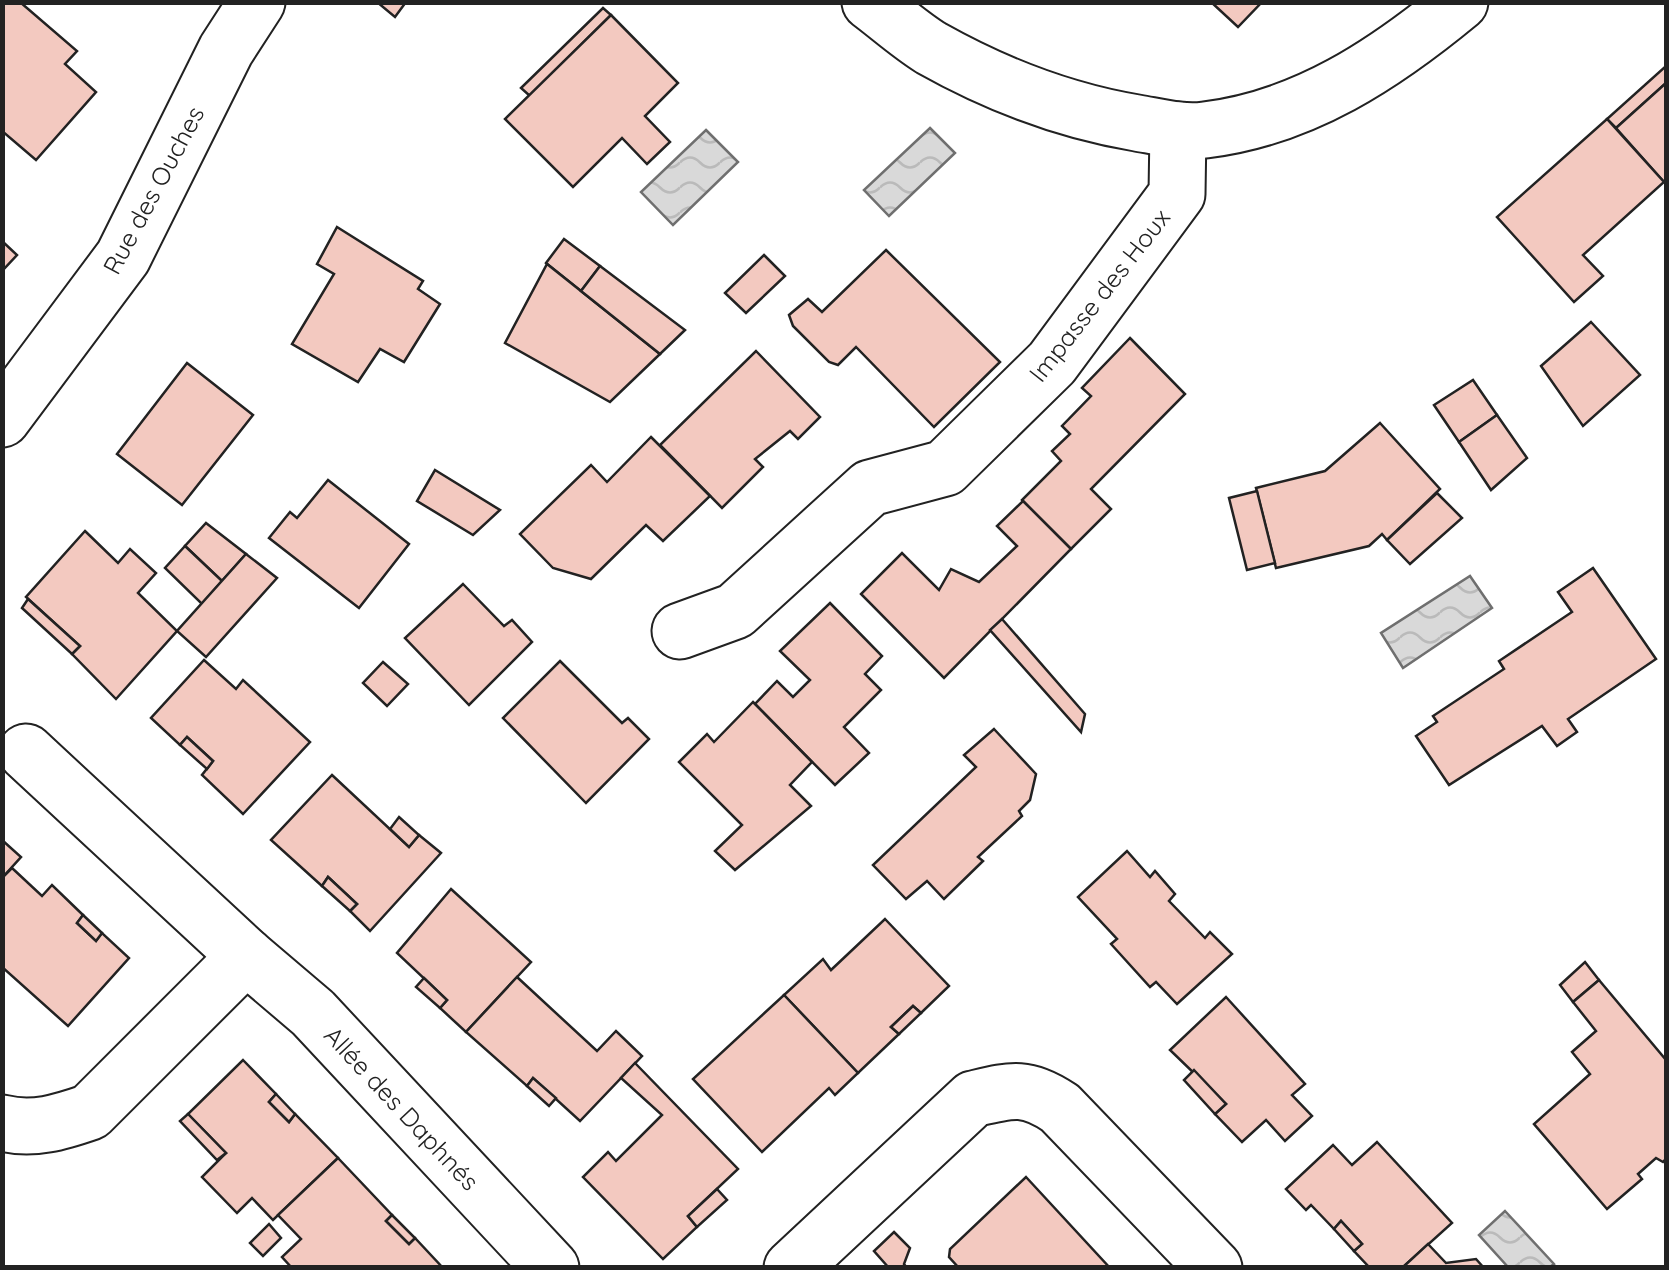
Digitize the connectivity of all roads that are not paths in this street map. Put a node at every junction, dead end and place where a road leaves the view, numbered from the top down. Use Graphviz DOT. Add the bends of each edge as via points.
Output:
graph roads {
  1 [pos="257,2"];
  2 [pos="870,2"];
  3 [pos="1460,2"];
  4 [pos="1178,130"];
  5 [pos="2,418"];
  6 [pos="680,630"];
  7 [pos="26,752"];
  8 [pos="246,956"];
  9 [pos="2,1122"];
  10 [pos="550,1268"];
  11 [pos="792,1268"];
  12 [pos="1214,1268"];
  1 -- 5 [label="street, Rue des Ouches" via="226,50 123,257"];
  2 -- 4 [label="street" via="929,46 1010,87 1094,116"];
  3 -- 4 [label="street" via="1374,68 1320,98 1245,124"];
  4 -- 6 [label="street, Impasse des Houx" via="1177,194 1052,363 945,468 870,488 736,611"];
  7 -- 8 [label="street, Allée des Daphnés"];
  8 -- 9 [label="street" via="90,1112 21,1128"];
  8 -- 10 [label="street, Allée des Daphnés" via="313,1013"];
  11 -- 12 [label="street" via="973,1100 1010,1090 1037,1092 1060,1108"];
}
